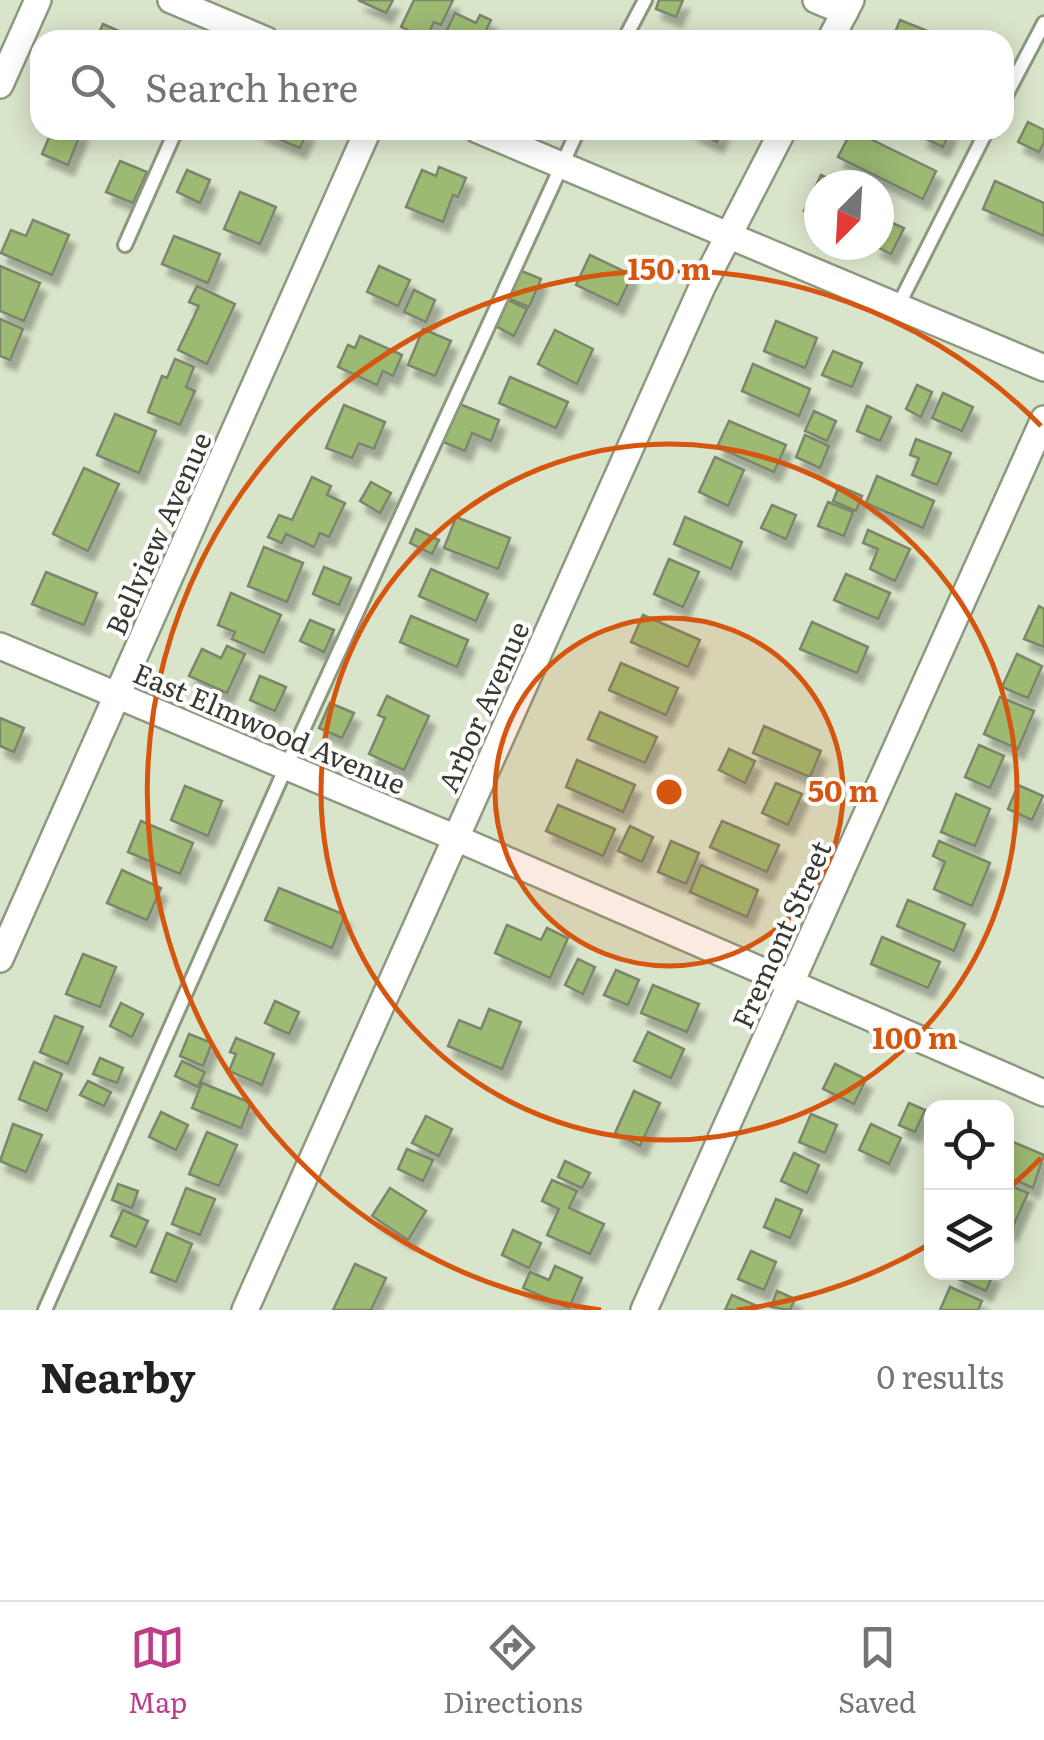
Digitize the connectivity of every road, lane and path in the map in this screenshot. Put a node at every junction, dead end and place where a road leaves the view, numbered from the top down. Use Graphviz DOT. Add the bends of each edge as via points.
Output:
graph roads {
  1 [pos="38,0"];
  2 [pos="171,0"];
  3 [pos="644,0"];
  4 [pos="816,0"];
  5 [pos="848,6"];
  6 [pos="1044,23"];
  7 [pos="219,30"];
  8 [pos="629,30"];
  9 [pos="835,30"];
  10 [pos="1014,80"];
  11 [pos="0,84"];
  12 [pos="172,140"];
  13 [pos="364,140"];
  14 [pos="501,140"];
  15 [pos="573,140"];
  16 [pos="778,140"];
  17 [pos="983,140"];
  18 [pos="560,165"];
  19 [pos="728,234"];
  20 [pos="125,244"];
  21 [pos="898,306"];
  22 [pos="1044,368"];
  23 [pos="1044,419"];
  24 [pos="0,646"];
  25 [pos="117,696"];
  26 [pos="286,767"];
  27 [pos="456,838"];
  28 [pos="0,960"];
  29 [pos="791,983"];
  30 [pos="1044,1093"];
  31 [pos="45,1310"];
  32 [pos="245,1310"];
  33 [pos="644,1310"];
  1 -- 11 [label="street"];
  2 -- 7 [label="street"];
  3 -- 8 [label="lane"];
  4 -- 5 [label="street"];
  5 -- 9 [label="street"];
  6 -- 10 [label="lane"];
  12 -- 20 [label="lane"];
  13 -- 25 [label="street, Bellview Avenue"];
  14 -- 18 [label="street"];
  15 -- 18 [label="lane"];
  16 -- 19 [label="street, Arbor Avenue"];
  17 -- 21 [label="lane"];
  18 -- 19 [label="street"];
  18 -- 26 [label="lane"];
  19 -- 21 [label="street"];
  19 -- 27 [label="street, Arbor Avenue"];
  21 -- 22 [label="street"];
  23 -- 29 [label="street, Fremont Street"];
  24 -- 25 [label="street, East Elmwood Avenue"];
  25 -- 26 [label="street, East Elmwood Avenue"];
  25 -- 28 [label="street, Bellview Avenue"];
  26 -- 27 [label="street, East Elmwood Avenue"];
  26 -- 31 [label="lane"];
  27 -- 29 [label="street, East Elmwood Avenue"];
  27 -- 32 [label="street, Arbor Avenue"];
  29 -- 30 [label="street, East Elmwood Avenue"];
  29 -- 33 [label="street, Fremont Street"];
}
